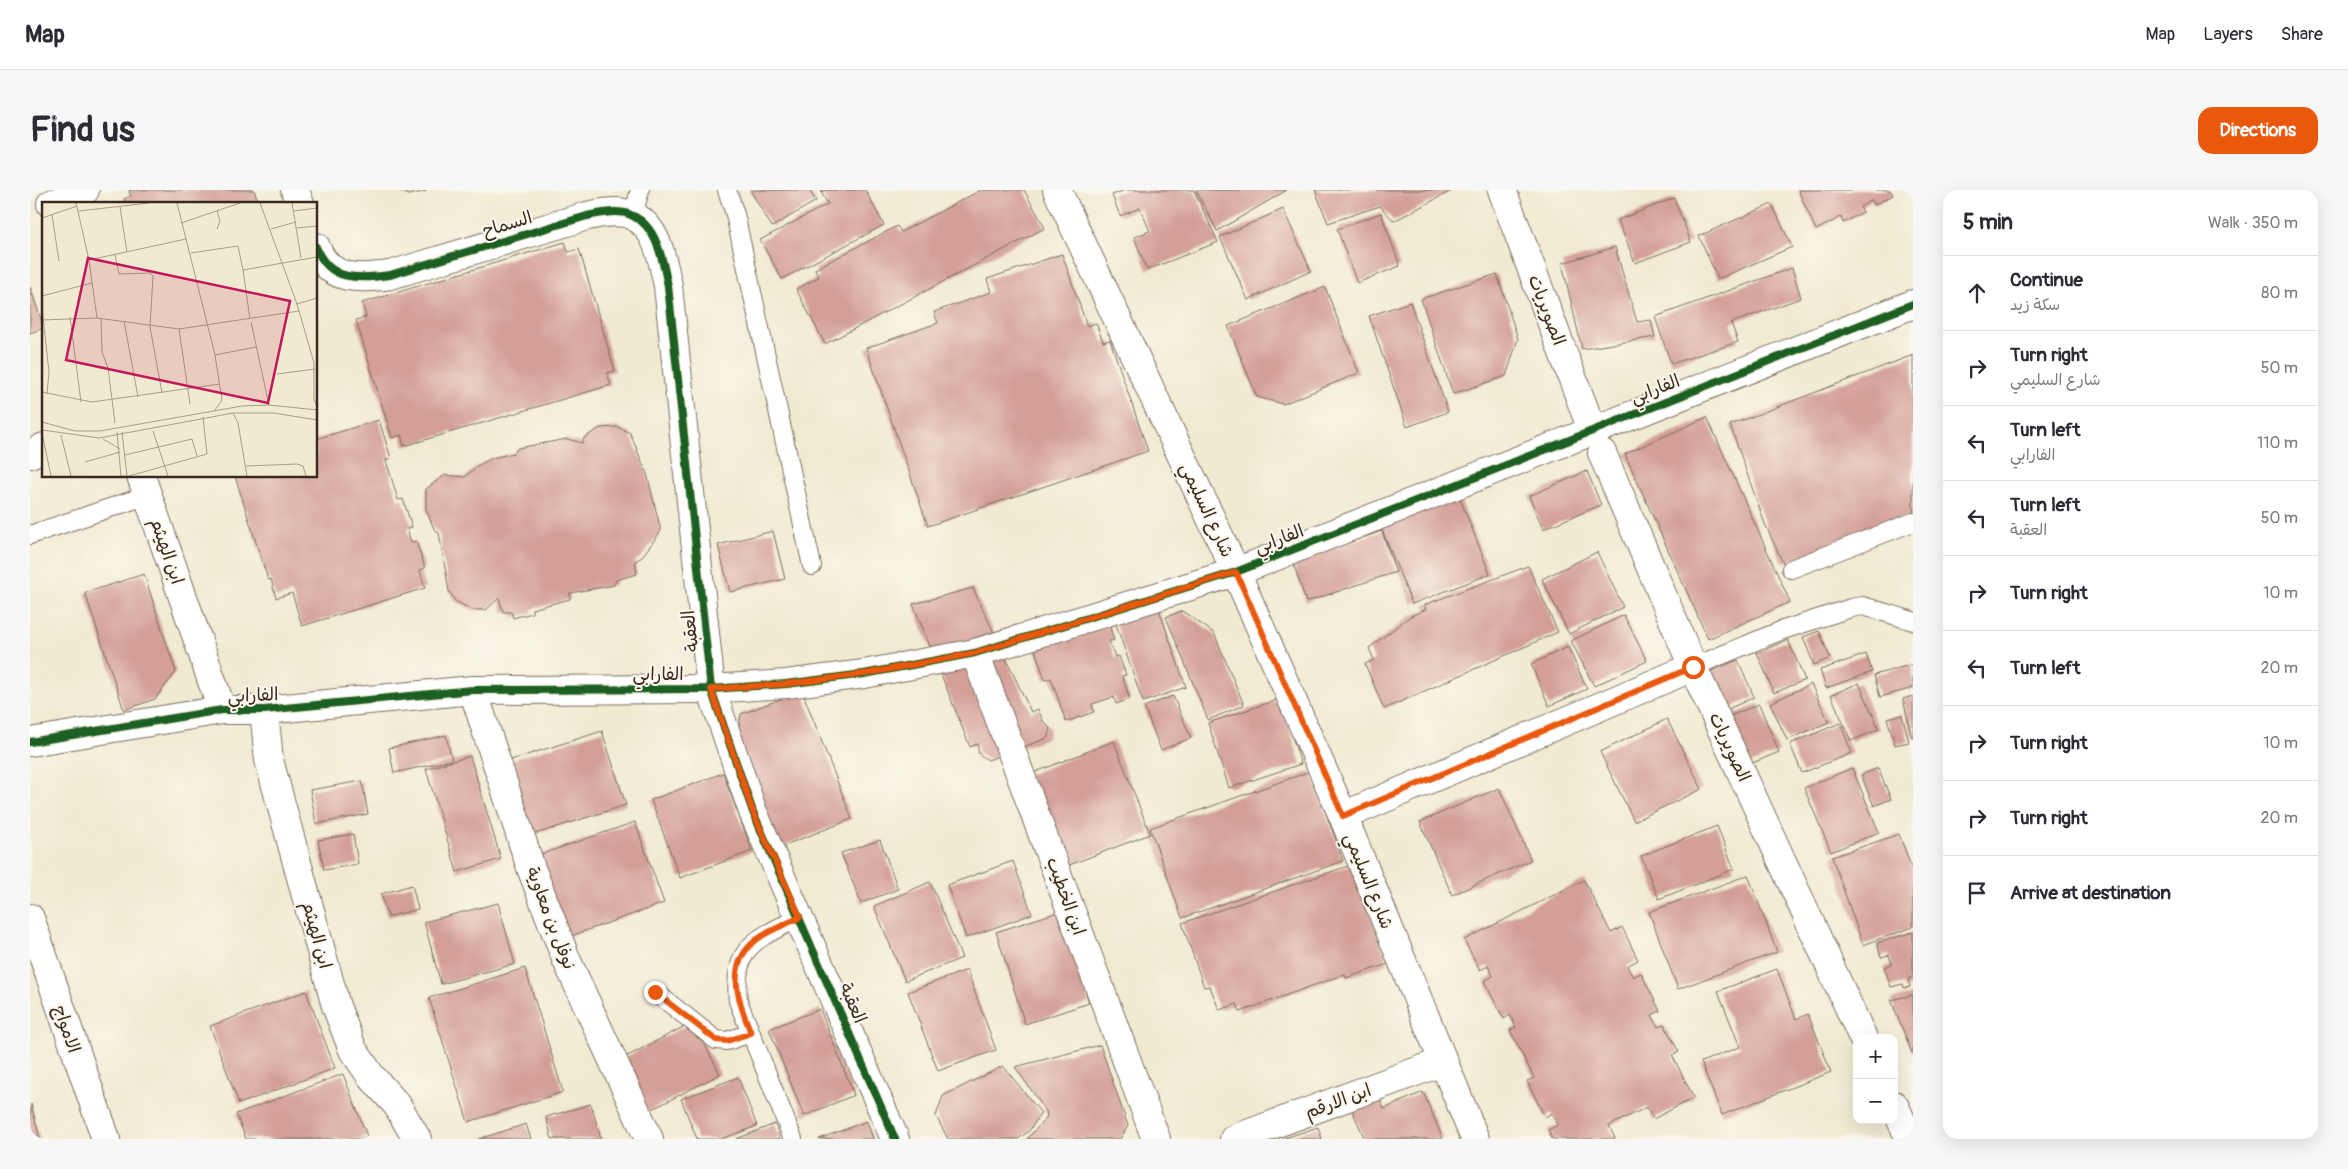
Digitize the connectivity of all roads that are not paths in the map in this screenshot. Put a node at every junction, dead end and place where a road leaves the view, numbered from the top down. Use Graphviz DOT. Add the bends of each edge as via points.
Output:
graph roads {
  1 [pos="38,190"];
  2 [pos="85,190"];
  3 [pos="295,190"];
  4 [pos="640,190"];
  5 [pos="727,190"];
  6 [pos="1057,190"];
  7 [pos="1502,190"];
  8 [pos="43,202"];
  9 [pos="56,202"];
  10 [pos="299,202"];
  11 [pos="633,216"];
  12 [pos="318,251"];
  13 [pos="1913,304"];
  14 [pos="1597,442"];
  15 [pos="42,448"];
  16 [pos="30,454"];
  17 [pos="145,486"];
  18 [pos="1913,522"];
  19 [pos="30,535"];
  20 [pos="812,566"];
  21 [pos="1791,569"];
  22 [pos="1236,572"];
  23 [pos="1913,621"];
  24 [pos="975,653"];
  25 [pos="1693,667"];
  26 [pos="711,689"];
  27 [pos="473,690"];
  28 [pos="222,710"];
  29 [pos="264,710"];
  30 [pos="30,742"];
  31 [pos="1343,816"];
  32 [pos="800,917"];
  33 [pos="30,918"];
  34 [pos="655,992"];
  35 [pos="751,1033"];
  36 [pos="1861,1034"];
  37 [pos="1442,1062"];
  38 [pos="1898,1114"];
  39 [pos="106,1139"];
  40 [pos="418,1139"];
  41 [pos="649,1139"];
  42 [pos="794,1139"];
  43 [pos="895,1139"];
  44 [pos="1156,1139"];
  45 [pos="1234,1139"];
  46 [pos="1475,1139"];
  47 [pos="1910,1139"];
  1 -- 8 [label="street"];
  2 -- 9 [label="street"];
  3 -- 10 [label="street"];
  4 -- 11 [label="lane"];
  5 -- 20 [label="lane" via="735,214"];
  6 -- 22 [label="street, شارع السليمي"];
  7 -- 14 [label="street, الصويريات"];
  11 -- 12 [label="street, السماح" via="609,212 587,216 390,275 363,279 343,275 325,264"];
  11 -- 26 [label="street, العقبة" via="649,230 661,255 668,286"];
  13 -- 14 [label="street, الفارابي"];
  14 -- 22 [label="street, الفارابي"];
  14 -- 25 [label="street, الصويريات"];
  15 -- 16 [label="street"];
  17 -- 19 [label="lane"];
  17 -- 28 [label="street, ابن الهيثم"];
  18 -- 21 [label="lane"];
  22 -- 24 [label="street, الفارابي"];
  22 -- 31 [label="street, شارع السليمي"];
  23 -- 25 [label="lane" via="1863,606 1851,608 1780,631"];
  24 -- 26 [label="street, الفارابي" via="864,674"];
  24 -- 44 [label="street, ابن الخطيب"];
  25 -- 31 [label="street"];
  25 -- 36 [label="street, الصويريات"];
  26 -- 27 [label="street, الفارابي"];
  26 -- 32 [label="street, العقبة" via="753,812"];
  27 -- 29 [label="street, الفارابي"];
  27 -- 41 [label="street, نوفل بن معاوية" via="531,868 568,961"];
  28 -- 29 [label="street, الفارابي"];
  28 -- 30 [label="street, الفارابي"];
  29 -- 40 [label="street, ابن الهيثم" via="271,768 336,1006 353,1050 397,1105"];
  31 -- 37 [label="street, شارع السليمي"];
  32 -- 35 [label="lane" via="761,936 742,957 736,980 738,1001"];
  32 -- 43 [label="street, العقبة"];
  33 -- 39 [label="street, الامواج"];
  34 -- 35 [label="lane" via="716,1040 727,1041"];
  35 -- 42 [label="lane"];
  37 -- 45 [label="street, ابن الارقم"];
  37 -- 46 [label="street, شارع السليمي"];
  38 -- 47 [label="street"];
}
